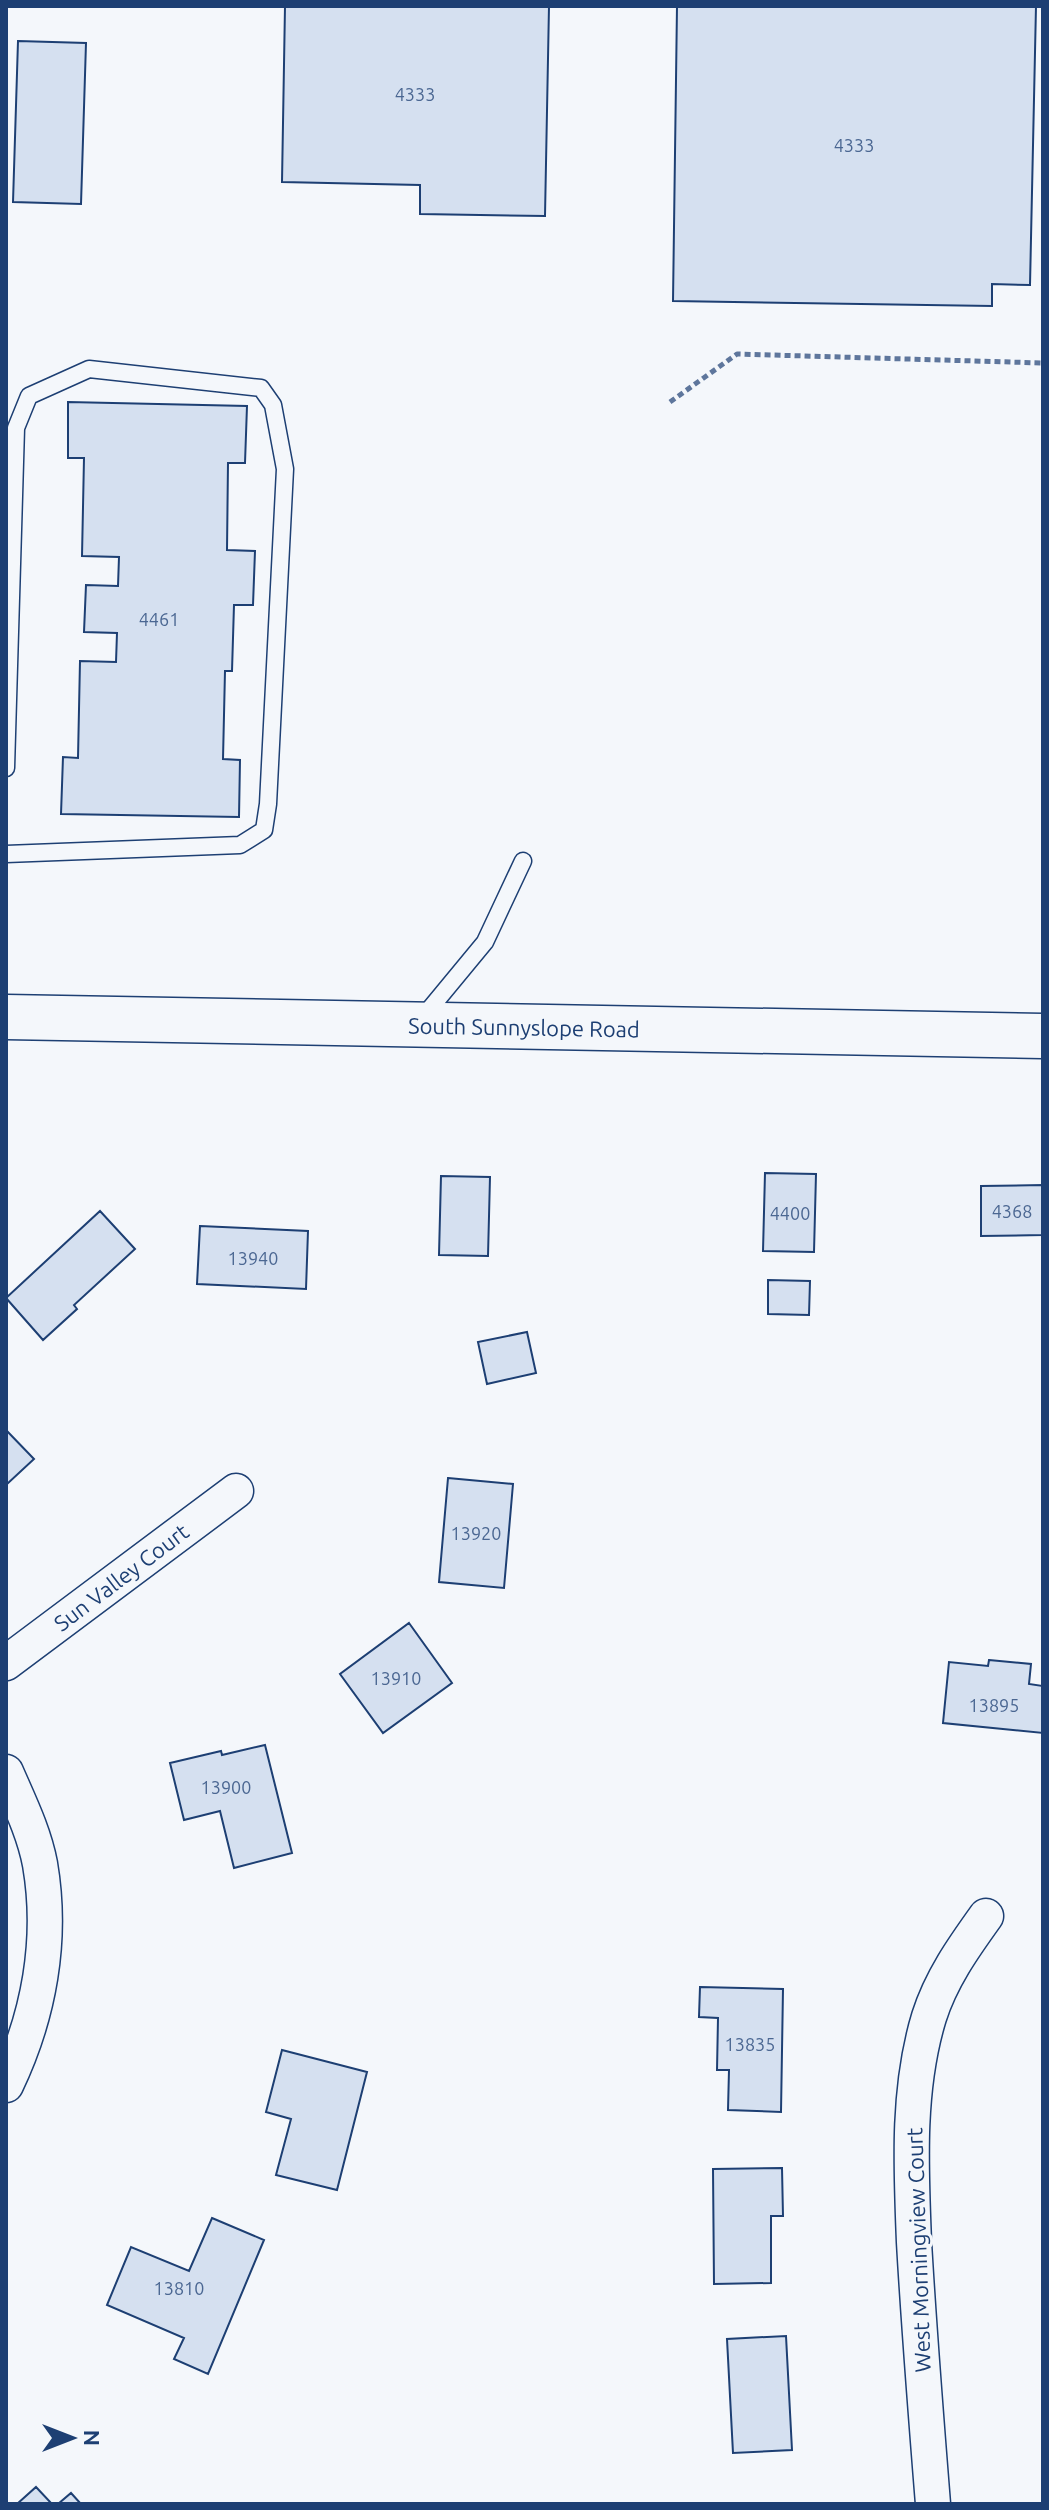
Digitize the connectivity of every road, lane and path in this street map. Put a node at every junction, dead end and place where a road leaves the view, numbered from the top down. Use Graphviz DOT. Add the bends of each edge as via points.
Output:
graph roads {
  1 [pos="1043,363"];
  2 [pos="670,402"];
  3 [pos="6,768"];
  4 [pos="6,854"];
  5 [pos="523,861"];
  6 [pos="6,1017"];
  7 [pos="416,1025"];
  8 [pos="1043,1036"];
  9 [pos="236,1491"];
  10 [pos="6,1663"];
  11 [pos="6,1772"];
  12 [pos="986,1916"];
  13 [pos="6,2085"];
  14 [pos="933,2504"];
  1 -- 2 [label="path" via="737,354"];
  3 -- 4 [label="lane" via="16,428 29,396 89,369 261,388 273,405 285,469 264,830 240,845"];
  5 -- 7 [label="lane" via="485,942"];
  6 -- 7 [label="street, South Sunnyslope Road"];
  7 -- 8 [label="street, South Sunnyslope Road"];
  9 -- 10 [label="street, Sun Valley Court"];
  11 -- 13 [label="street" via="39,1862 46,1934 37,1997 24,2046"];
  12 -- 14 [label="street, West Morningview Court" via="951,1966 929,2017 913,2108 917,2296"];
}
